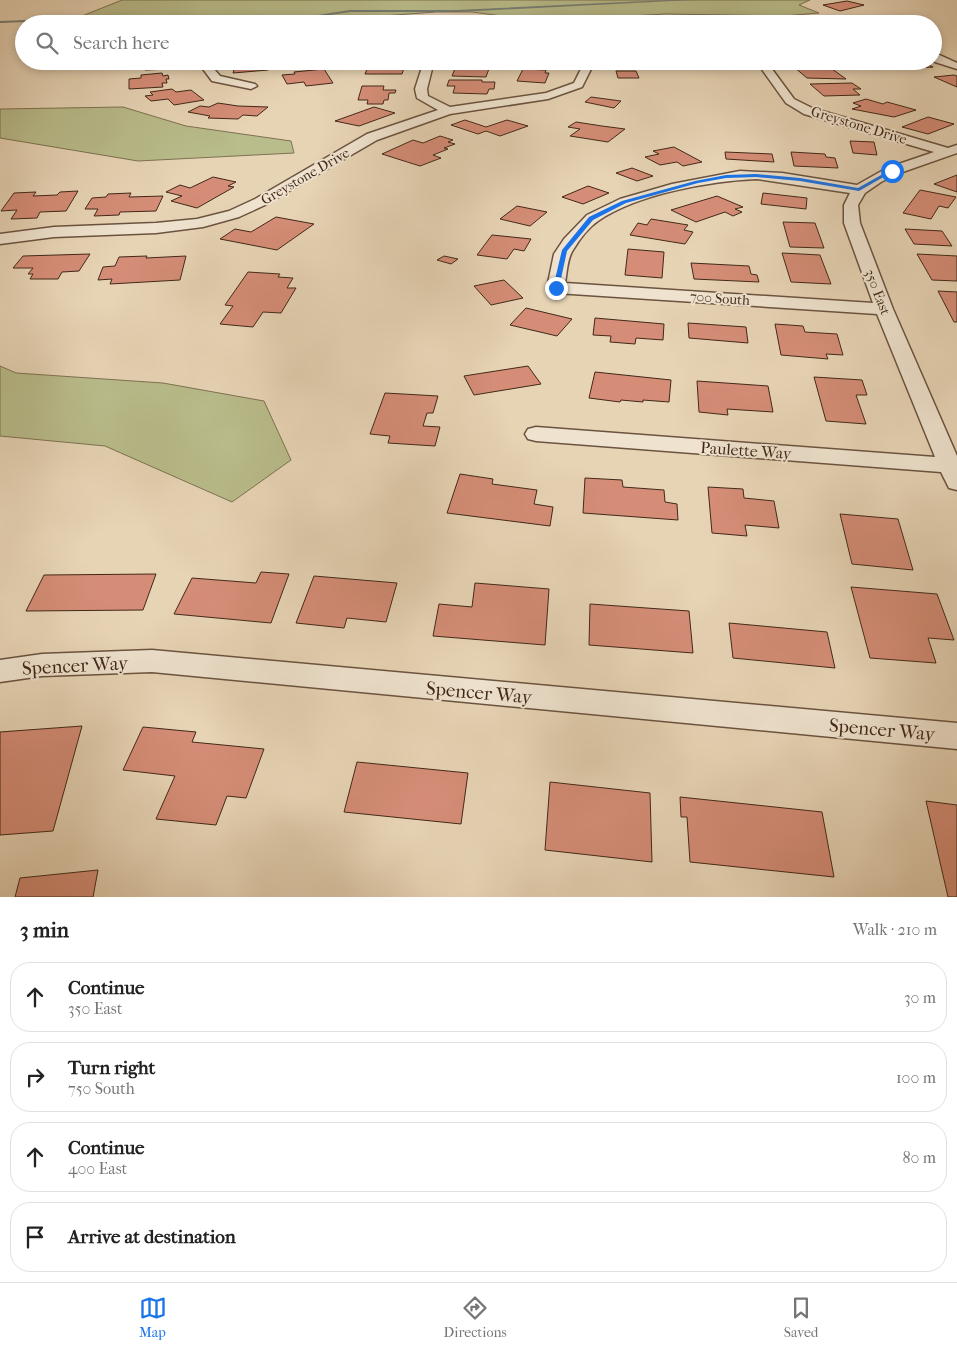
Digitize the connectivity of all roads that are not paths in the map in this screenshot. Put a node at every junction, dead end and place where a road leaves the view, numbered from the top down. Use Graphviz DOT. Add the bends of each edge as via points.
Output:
graph roads {
  1 [pos="942,61"];
  2 [pos="957,66"];
  3 [pos="209,70"];
  4 [pos="427,70"];
  5 [pos="586,70"];
  6 [pos="768,70"];
  7 [pos="251,86"];
  8 [pos="448,111"];
  9 [pos="953,150"];
  10 [pos="859,190"];
  11 [pos="0,239"];
  12 [pos="884,309"];
  13 [pos="536,434"];
  14 [pos="955,471"];
  15 [pos="0,671"];
  16 [pos="957,736"];
  1 -- 2 [label="street"];
  3 -- 7 [label="street" via="216,79"];
  4 -- 8 [label="street" via="421,89 423,98"];
  5 -- 8 [label="street, Greystone Drive" via="578,85 548,96"];
  6 -- 9 [label="street, Greystone Drive" via="790,100 808,111"];
  8 -- 11 [label="street, Greystone Drive" via="372,137 234,214 198,224 164,228 54,232"];
  9 -- 10 [label="street" via="892,171"];
  10 -- 12 [label="street, 350 East" via="851,205 852,223"];
  10 -- 12 [label="street, 700 South" via="756,175 697,182 624,202 591,218 564,251 556,288"];
  12 -- 14 [label="street, 350 East"];
  13 -- 14 [label="street, Paulette Way"];
  15 -- 16 [label="street, Spencer Way" via="42,665 152,662"];
}
